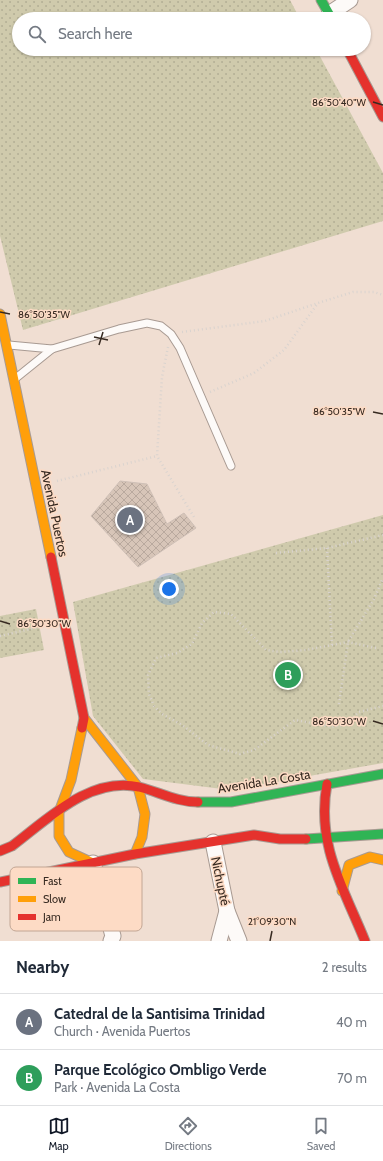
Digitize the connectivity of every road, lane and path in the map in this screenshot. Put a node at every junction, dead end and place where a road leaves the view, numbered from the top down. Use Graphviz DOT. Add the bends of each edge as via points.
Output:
graph roads {
  1 [pos="322,0"];
  2 [pos="350,0"];
  3 [pos="328,12"];
  4 [pos="336,12"];
  5 [pos="351,56"];
  6 [pos="383,117"];
  7 [pos="383,295"];
  8 [pos="318,303"];
  9 [pos="0,314"];
  10 [pos="171,334"];
  11 [pos="3,345"];
  12 [pos="52,349"];
  13 [pos="14,380"];
  14 [pos="200,396"];
  15 [pos="157,456"];
  16 [pos="231,466"];
  17 [pos="57,481"];
  18 [pos="194,517"];
  19 [pos="383,535"];
  20 [pos="328,548"];
  21 [pos="276,553"];
  22 [pos="383,578"];
  23 [pos="64,622"];
  24 [pos="0,636"];
  25 [pos="348,642"];
  26 [pos="332,644"];
  27 [pos="376,648"];
  28 [pos="339,704"];
  29 [pos="383,706"];
  30 [pos="84,718"];
  31 [pos="383,774"];
  32 [pos="327,784"];
  33 [pos="138,787"];
  34 [pos="59,812"];
  35 [pos="383,834"];
  36 [pos="326,839"];
  37 [pos="213,842"];
  38 [pos="0,851"];
  39 [pos="135,854"];
  40 [pos="383,860"];
  41 [pos="93,863"];
  42 [pos="73,867"];
  43 [pos="94,867"];
  44 [pos="10,880"];
  45 [pos="0,882"];
  46 [pos="342,891"];
  47 [pos="227,910"];
  48 [pos="112,931"];
  49 [pos="111,941"];
  50 [pos="219,941"];
  51 [pos="239,941"];
  52 [pos="365,941"];
  1 -- 3 [label="street"];
  2 -- 4 [label="street"];
  5 -- 6 [label="street"];
  7 -- 8 [label="path" via="374,292 354,292"];
  8 -- 10 [label="path" via="265,321"];
  8 -- 14 [label="path" via="284,350 254,373"];
  9 -- 11 [label="street, Avenida Puertos"];
  10 -- 12 [label="lane" via="161,326 147,322"];
  10 -- 14 [label="lane" via="180,348"];
  10 -- 15 [label="path" via="162,377"];
  11 -- 12 [label="lane"];
  11 -- 13 [label="street, Avenida Puertos"];
  12 -- 13 [label="lane"];
  13 -- 23 [label="street, Avenida Puertos"];
  14 -- 16 [label="lane"];
  15 -- 17 [label="path"];
  15 -- 18 [label="path"];
  19 -- 20 [label="path"];
  20 -- 21 [label="path"];
  20 -- 26 [label="path"];
  22 -- 25 [label="path" via="374,599"];
  23 -- 24 [label="path"];
  23 -- 30 [label="street, Avenida Puertos"];
  25 -- 26 [label="path"];
  25 -- 27 [label="path"];
  25 -- 28 [label="path"];
  26 -- 29 [label="path" via="306,650 266,650 231,614 214,612 202,623 192,644 177,653 156,658 148,675 149,694 154,706 162,714 182,725 208,745 240,754 254,750 295,720 332,727 347,724 360,712"];
  30 -- 33 [label="street, Avenida Puertos"];
  30 -- 34 [label="street, Avenida Puertos" via="71,780"];
  31 -- 32 [label="street, Avenida La Costa"];
  32 -- 33 [label="street, Avenida La Costa" via="231,802 185,802"];
  32 -- 36 [label="street" via="322,803"];
  33 -- 34 [label="street, Avenida La Costa" via="113,786 80,796"];
  33 -- 39 [label="street, Avenida Puertos" via="145,814 142,837"];
  34 -- 38 [label="street, Avenida La Costa" via="12,846"];
  34 -- 41 [label="street, Avenida Puertos" via="59,836 69,852"];
  35 -- 36 [label="street"];
  36 -- 37 [label="street" via="254,836"];
  36 -- 46 [label="street"];
  37 -- 39 [label="street"];
  37 -- 47 [label="street, Nichupté"];
  39 -- 41 [label="street"];
  40 -- 46 [label="street" via="379,857 365,857 349,865"];
  41 -- 42 [label="street"];
  41 -- 43 [label="street"];
  44 -- 45 [label="street"];
  46 -- 52 [label="street"];
  47 -- 50 [label="street"];
  47 -- 51 [label="street, Nichupté"];
  48 -- 49 [label="street"];
}
